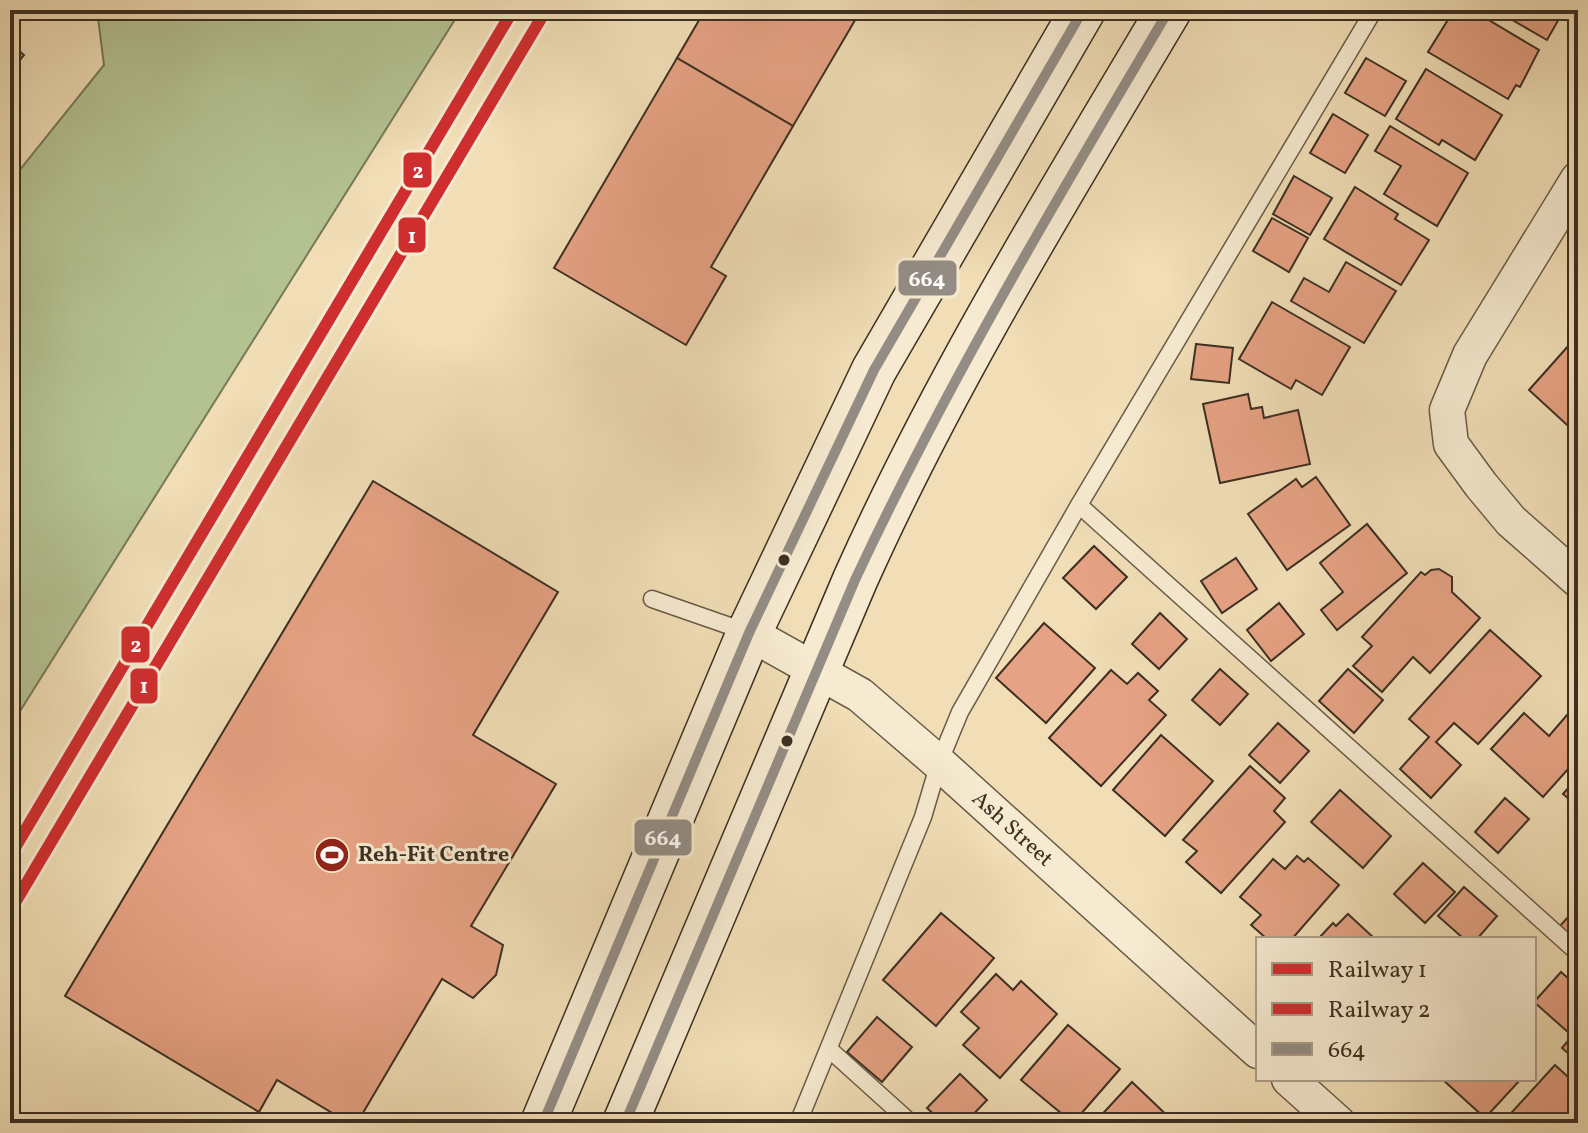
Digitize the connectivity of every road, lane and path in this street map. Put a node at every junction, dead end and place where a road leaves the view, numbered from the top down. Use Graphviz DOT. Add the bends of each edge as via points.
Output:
graph roads {
  1 [pos="1083,10"];
  2 [pos="1169,10"];
  3 [pos="1374,10"];
  4 [pos="1577,184"];
  5 [pos="1079,505"];
  6 [pos="1578,580"];
  7 [pos="652,599"];
  8 [pos="749,633"];
  9 [pos="817,671"];
  10 [pos="939,763"];
  11 [pos="1578,953"];
  12 [pos="829,1049"];
  13 [pos="1256,1049"];
  14 [pos="1291,1081"];
  15 [pos="543,1123"];
  16 [pos="625,1123"];
  17 [pos="798,1123"];
  18 [pos="911,1123"];
  19 [pos="1338,1123"];
  1 -- 8 [label="main road" via="874,370"];
  2 -- 9 [label="main road" via="947,391 875,535"];
  3 -- 5 [label="lane"];
  4 -- 6 [label="street" via="1470,355 1447,410 1451,444 1481,485 1511,521"];
  5 -- 10 [label="lane" via="960,712"];
  5 -- 11 [label="lane"];
  7 -- 8 [label="lane"];
  8 -- 9 [label="street, Ash Street"];
  8 -- 15 [label="main road"];
  9 -- 10 [label="street, Ash Street" via="860,695"];
  9 -- 16 [label="main road"];
  10 -- 12 [label="lane" via="923,817"];
  10 -- 13 [label="street, Ash Street"];
  12 -- 17 [label="lane"];
  12 -- 18 [label="lane"];
  14 -- 19 [label="street"];
}
